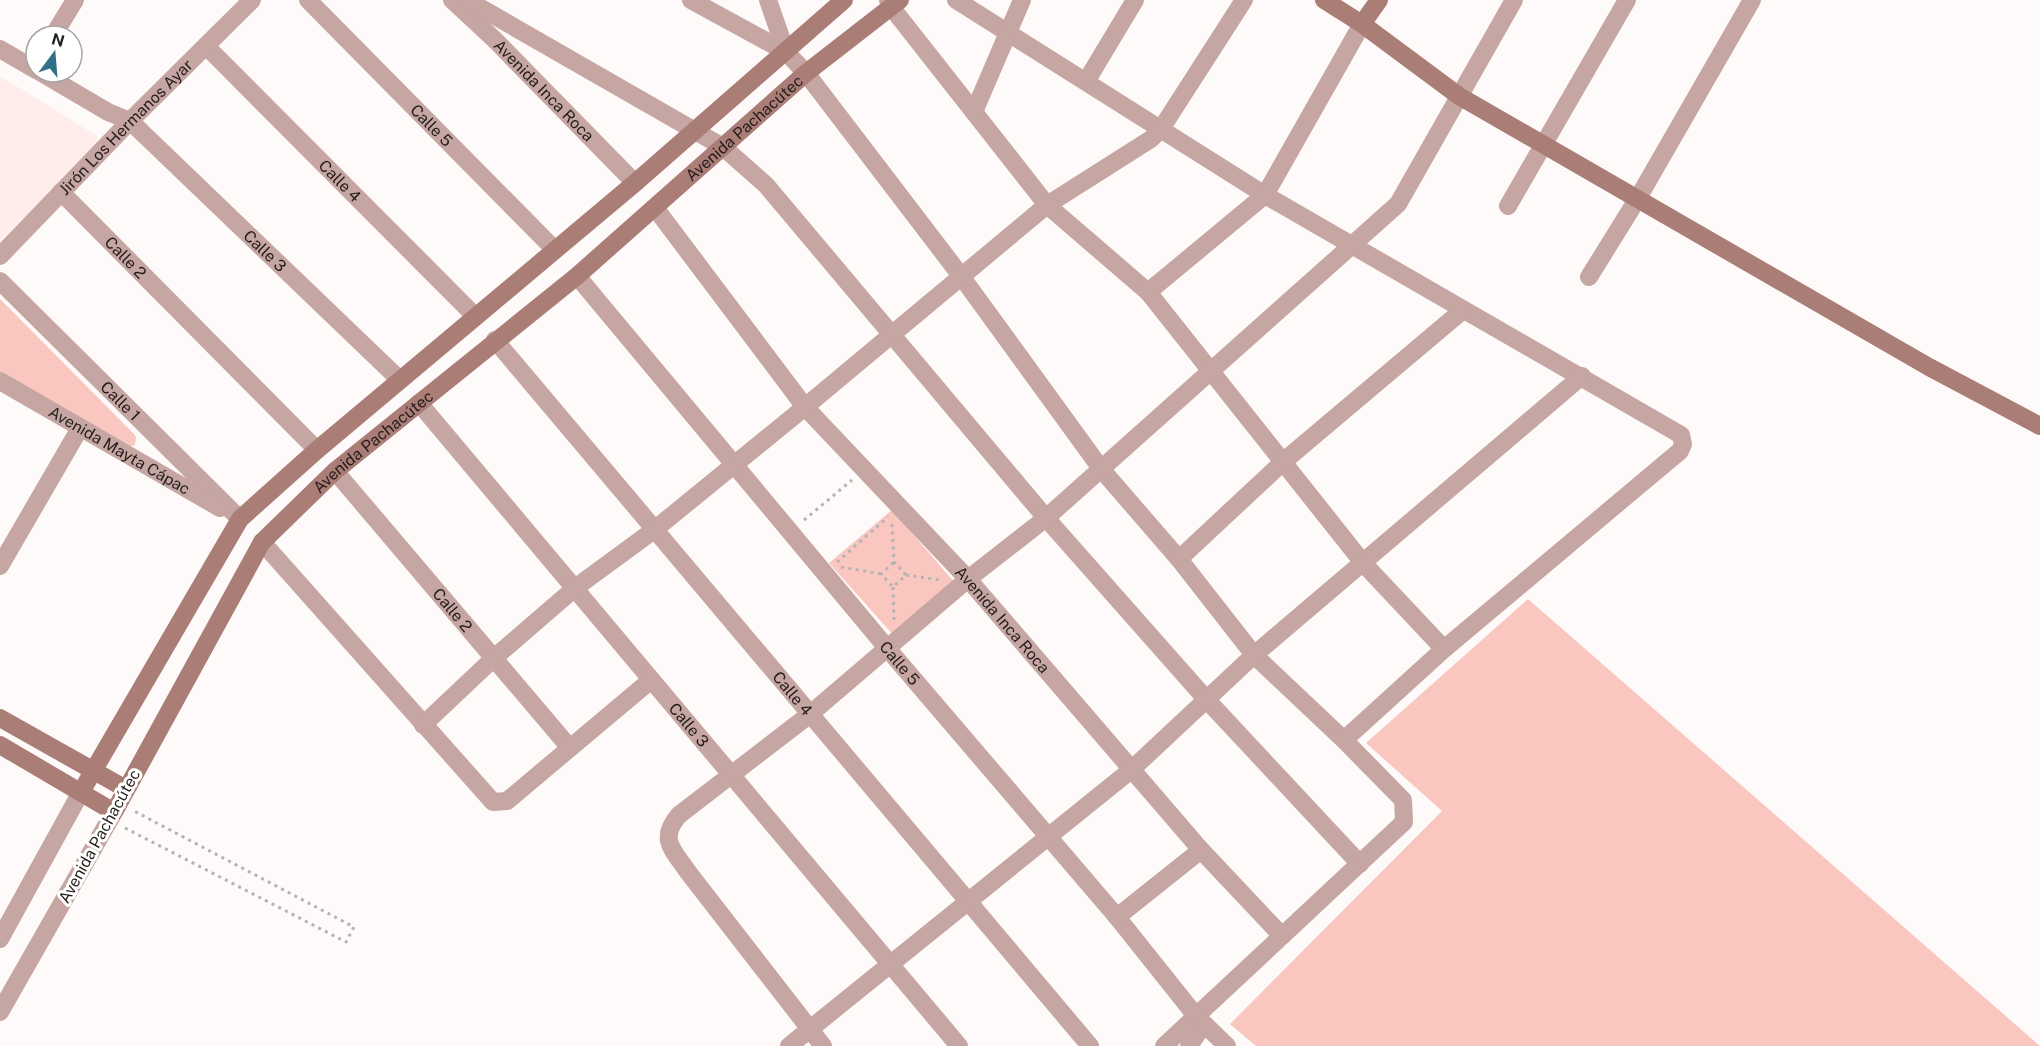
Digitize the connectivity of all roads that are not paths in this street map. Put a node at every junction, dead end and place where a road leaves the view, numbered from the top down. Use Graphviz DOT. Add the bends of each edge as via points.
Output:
graph roads {
  1 [pos="75,0"];
  2 [pos="252,0"];
  3 [pos="308,0"];
  4 [pos="452,0"];
  5 [pos="467,0"];
  6 [pos="691,0"];
  7 [pos="768,0"];
  8 [pos="844,0"];
  9 [pos="956,0"];
  10 [pos="1022,0"];
  11 [pos="1135,0"];
  12 [pos="1244,0"];
  13 [pos="1324,0"];
  14 [pos="1379,0"];
  15 [pos="1514,0"];
  16 [pos="1627,0"];
  17 [pos="1746,2"];
  18 [pos="893,3"];
  19 [pos="60,24"];
  20 [pos="1362,24"];
  21 [pos="1008,33"];
  22 [pos="206,46"];
  23 [pos="0,48"];
  24 [pos="786,52"];
  25 [pos="24,62"];
  26 [pos="806,73"];
  27 [pos="1087,80"];
  28 [pos="61,84"];
  29 [pos="1459,96"];
  30 [pos="974,112"];
  31 [pos="130,121"];
  32 [pos="694,129"];
  33 [pos="1161,129"];
  34 [pos="1545,145"];
  35 [pos="723,147"];
  36 [pos="635,183"];
  37 [pos="61,192"];
  38 [pos="1265,195"];
  39 [pos="1638,198"];
  40 [pos="1047,205"];
  41 [pos="1508,206"];
  42 [pos="656,208"];
  43 [pos="1354,245"];
  44 [pos="555,250"];
  45 [pos="0,256"];
  46 [pos="577,276"];
  47 [pos="962,276"];
  48 [pos="1589,277"];
  49 [pos="0,281"];
  50 [pos="1148,292"];
  51 [pos="1463,310"];
  52 [pos="475,316"];
  53 [pos="890,336"];
  54 [pos="495,340"];
  55 [pos="1211,374"];
  56 [pos="1582,376"];
  57 [pos="400,380"];
  58 [pos="0,381"];
  59 [pos="419,403"];
  60 [pos="805,407"];
  61 [pos="2040,426"];
  62 [pos="80,429"];
  63 [pos="317,450"];
  64 [pos="1284,461"];
  65 [pos="734,464"];
  66 [pos="1102,470"];
  67 [pos="335,471"];
  68 [pos="1046,518"];
  69 [pos="240,519"];
  70 [pos="654,530"];
  71 [pos="262,542"];
  72 [pos="1179,559"];
  73 [pos="1364,564"];
  74 [pos="0,566"];
  75 [pos="968,579"];
  76 [pos="575,588"];
  77 [pos="887,648"];
  78 [pos="1444,650"];
  79 [pos="1254,656"];
  80 [pos="495,657"];
  81 [pos="651,680"];
  82 [pos="1206,699"];
  83 [pos="809,715"];
  84 [pos="0,718"];
  85 [pos="423,725"];
  86 [pos="1344,740"];
  87 [pos="0,745"];
  88 [pos="570,748"];
  89 [pos="94,769"];
  90 [pos="1131,770"];
  91 [pos="731,776"];
  92 [pos="81,792"];
  93 [pos="117,806"];
  94 [pos="1049,836"];
  95 [pos="1202,850"];
  96 [pos="1360,864"];
  97 [pos="968,902"];
  98 [pos="1117,917"];
  99 [pos="1282,936"];
  100 [pos="0,939"];
  101 [pos="891,966"];
  102 [pos="0,1012"];
  103 [pos="1200,1020"];
  104 [pos="808,1028"];
  105 [pos="789,1046"];
  106 [pos="823,1046"];
  107 [pos="959,1046"];
  108 [pos="1090,1046"];
  109 [pos="1164,1046"];
  110 [pos="1189,1046"];
  111 [pos="1227,1046"];
  1 -- 19 [label="street"];
  2 -- 22 [label="street, Jirón Los Hermanos Ayar"];
  3 -- 44 [label="street, Calle 5"];
  4 -- 36 [label="street, Avenida Inca Roca"];
  5 -- 32 [label="street"];
  6 -- 24 [label="street"];
  7 -- 24 [label="street"];
  8 -- 24 [label="street, Avenida Pachacútec"];
  9 -- 21 [label="street"];
  10 -- 21 [label="street"];
  11 -- 27 [label="street"];
  12 -- 33 [label="street"];
  13 -- 20 [label="street"];
  14 -- 20 [label="street"];
  15 -- 29 [label="street"];
  16 -- 34 [label="street"];
  17 -- 39 [label="street"];
  18 -- 26 [label="street, Avenida Pachacútec"];
  18 -- 30 [label="street"];
  20 -- 29 [label="street"];
  20 -- 38 [label="street"];
  21 -- 27 [label="street"];
  21 -- 30 [label="street"];
  22 -- 31 [label="street, Jirón Los Hermanos Ayar"];
  22 -- 52 [label="street, Calle 4"];
  23 -- 25 [label="street, Calle 3"];
  24 -- 26 [label="street"];
  24 -- 32 [label="street, Avenida Pachacútec"];
  26 -- 35 [label="street, Avenida Pachacútec"];
  26 -- 47 [label="street"];
  27 -- 33 [label="street"];
  28 -- 31 [label="street, Calle 3"];
  29 -- 34 [label="street"];
  29 -- 43 [label="street" via="1398,204"];
  30 -- 40 [label="street"];
  31 -- 37 [label="street, Jirón Los Hermanos Ayar"];
  31 -- 57 [label="street, Calle 3"];
  32 -- 35 [label="street"];
  32 -- 36 [label="street, Avenida Pachacútec"];
  33 -- 38 [label="street"];
  33 -- 40 [label="street"];
  34 -- 39 [label="street"];
  34 -- 41 [label="street"];
  35 -- 42 [label="street, Avenida Pachacútec"];
  35 -- 53 [label="street" via="804,228"];
  36 -- 44 [label="street, Avenida Pachacútec"];
  37 -- 45 [label="street, Jirón Los Hermanos Ayar"];
  37 -- 63 [label="street, Calle 2"];
  38 -- 43 [label="street"];
  38 -- 50 [label="street"];
  39 -- 48 [label="street"];
  39 -- 61 [label="street" via="1929,368"];
  40 -- 47 [label="street"];
  40 -- 50 [label="street"];
  42 -- 46 [label="street, Avenida Pachacútec"];
  42 -- 60 [label="street, Avenida Inca Roca"];
  43 -- 51 [label="street"];
  43 -- 55 [label="street"];
  44 -- 52 [label="street, Avenida Pachacútec"];
  46 -- 54 [label="street, Avenida Pachacútec"];
  46 -- 65 [label="street, Calle 5"];
  47 -- 53 [label="street"];
  47 -- 66 [label="street"];
  49 -- 69 [label="street, Calle 1"];
  50 -- 55 [label="street"];
  51 -- 56 [label="street"];
  51 -- 64 [label="street"];
  52 -- 57 [label="street, Avenida Pachacútec"];
  53 -- 60 [label="street"];
  53 -- 68 [label="street"];
  54 -- 59 [label="street, Avenida Pachacútec"];
  54 -- 70 [label="street, Calle 4"];
  55 -- 64 [label="street"];
  55 -- 66 [label="street"];
  56 -- 73 [label="street"];
  56 -- 78 [label="street" via="1672,428 1681,435 1680,451"];
  57 -- 63 [label="street, Avenida Pachacútec"];
  58 -- 62 [label="street, Avenida Mayta Cápac"];
  59 -- 67 [label="street, Avenida Pachacútec"];
  59 -- 76 [label="street, Calle 3"];
  60 -- 65 [label="street"];
  60 -- 75 [label="street, Avenida Inca Roca"];
  62 -- 69 [label="street, Avenida Mayta Cápac"];
  62 -- 74 [label="street"];
  63 -- 69 [label="street, Avenida Pachacútec"];
  64 -- 72 [label="street"];
  64 -- 73 [label="street"];
  65 -- 70 [label="street"];
  65 -- 77 [label="street, Calle 5"];
  66 -- 68 [label="street"];
  66 -- 72 [label="street"];
  67 -- 71 [label="street, Avenida Pachacútec"];
  67 -- 80 [label="street, Calle 2"];
  68 -- 75 [label="street"];
  68 -- 82 [label="street"];
  69 -- 89 [label="street, Avenida Pachacútec"];
  70 -- 76 [label="street"];
  70 -- 83 [label="street, Calle 4"];
  71 -- 85 [label="street"];
  71 -- 93 [label="street, Avenida Pachacútec"];
  72 -- 79 [label="street"];
  73 -- 78 [label="street"];
  73 -- 79 [label="street"];
  75 -- 77 [label="street"];
  75 -- 90 [label="street, Avenida Inca Roca"];
  76 -- 80 [label="street"];
  76 -- 81 [label="street, Calle 3"];
  77 -- 83 [label="street"];
  77 -- 94 [label="street, Calle 5"];
  78 -- 86 [label="street"];
  79 -- 82 [label="street"];
  79 -- 86 [label="street"];
  80 -- 85 [label="street"];
  80 -- 88 [label="street, Calle 2"];
  81 -- 88 [label="street"];
  81 -- 91 [label="street, Calle 3"];
  82 -- 90 [label="street"];
  82 -- 96 [label="street"];
  83 -- 91 [label="street"];
  83 -- 97 [label="street, Calle 4"];
  84 -- 89 [label="street"];
  85 -- 88 [label="street" via="493,802 507,801"];
  86 -- 96 [label="street" via="1403,800 1406,813 1404,822"];
  87 -- 92 [label="street"];
  89 -- 92 [label="street, Avenida Pachacútec"];
  89 -- 93 [label="street"];
  90 -- 94 [label="street"];
  90 -- 95 [label="street, Avenida Inca Roca"];
  91 -- 101 [label="street, Calle 3"];
  91 -- 104 [label="street" via="679,815 667,834 670,845"];
  92 -- 93 [label="street"];
  92 -- 100 [label="street, Avenida Pachacútec"];
  93 -- 102 [label="street, Avenida Pachacútec"];
  94 -- 97 [label="street"];
  94 -- 98 [label="street, Calle 5"];
  95 -- 98 [label="street"];
  95 -- 99 [label="street, Avenida Inca Roca"];
  96 -- 99 [label="street"];
  97 -- 101 [label="street"];
  97 -- 108 [label="street, Calle 4"];
  98 -- 103 [label="street, Calle 5"];
  99 -- 103 [label="street"];
  101 -- 104 [label="street"];
  101 -- 107 [label="street, Calle 3"];
  103 -- 109 [label="street"];
  103 -- 110 [label="street"];
  103 -- 111 [label="street, Calle 5"];
  104 -- 105 [label="street"];
  104 -- 106 [label="street"];
}
